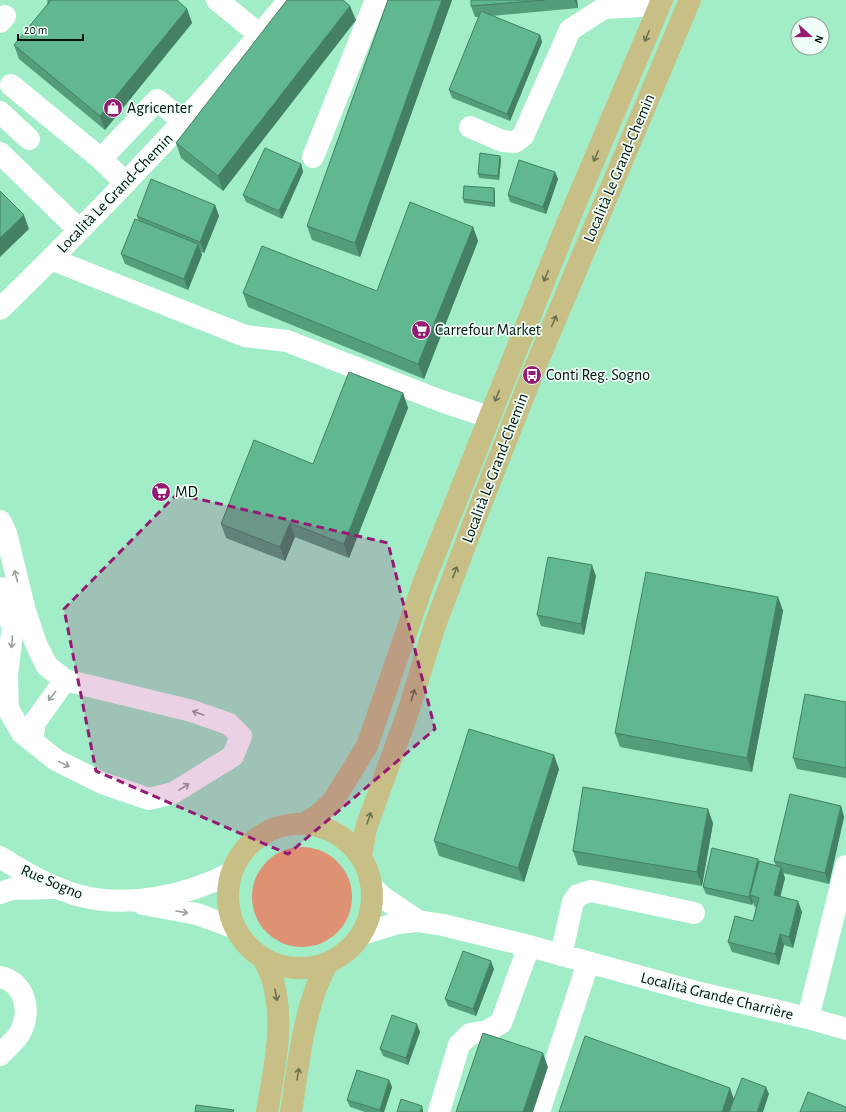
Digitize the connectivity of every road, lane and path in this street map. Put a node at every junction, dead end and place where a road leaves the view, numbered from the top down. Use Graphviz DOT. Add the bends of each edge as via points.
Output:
graph roads {
  1 [pos="217,0"];
  2 [pos="289,0"];
  3 [pos="376,0"];
  4 [pos="690,0"];
  5 [pos="661,3"];
  6 [pos="260,35"];
  7 [pos="11,85"];
  8 [pos="0,112"];
  9 [pos="184,122"];
  10 [pos="470,127"];
  11 [pos="29,139"];
  12 [pos="0,153"];
  13 [pos="314,157"];
  14 [pos="101,159"];
  15 [pos="125,182"];
  16 [pos="79,230"];
  17 [pos="51,259"];
  18 [pos="0,309"];
  19 [pos="489,417"];
  20 [pos="0,521"];
  21 [pos="0,588"];
  22 [pos="0,607"];
  23 [pos="26,614"];
  24 [pos="65,680"];
  25 [pos="32,741"];
  26 [pos="305,823"];
  27 [pos="361,856"];
  28 [pos="0,857"];
  29 [pos="846,866"];
  30 [pos="231,873"];
  31 [pos="372,886"];
  32 [pos="58,888"];
  33 [pos="0,893"];
  34 [pos="130,901"];
  35 [pos="694,913"];
  36 [pos="418,921"];
  37 [pos="235,928"];
  38 [pos="362,934"];
  39 [pos="530,946"];
  40 [pos="561,955"];
  41 [pos="263,958"];
  42 [pos="588,963"];
  43 [pos="327,964"];
  44 [pos="0,977"];
  45 [pos="808,1018"];
  46 [pos="846,1029"];
  47 [pos="0,1054"];
  48 [pos="267,1112"];
  49 [pos="291,1112"];
  50 [pos="439,1112"];
  51 [pos="539,1112"];
  1 -- 6 [label="street"];
  2 -- 6 [label="street, Località Le Grand-Chemin"];
  3 -- 13 [label="street"];
  27 -- 4 [label="main road, Località Le Grand-Chemin, one-way" via="366,828 407,715 435,625 474,522 532,375"];
  5 -- 10 [label="street" via="604,8 570,30 526,130 515,142 502,141"];
  5 -- 19 [label="main road, Località Le Grand-Chemin, one-way" via="569,219"];
  6 -- 9 [label="street, Località Le Grand-Chemin"];
  7 -- 14 [label="street"];
  8 -- 11 [label="street"];
  9 -- 14 [label="street" via="157,100"];
  9 -- 15 [label="street, Località Le Grand-Chemin"];
  12 -- 16 [label="street"];
  14 -- 15 [label="street"];
  15 -- 16 [label="street, Località Le Grand-Chemin"];
  16 -- 17 [label="street, Località Le Grand-Chemin"];
  17 -- 18 [label="street, Località Le Grand-Chemin"];
  17 -- 19 [label="street" via="245,336 286,341"];
  19 -- 26 [label="main road, Località Le Grand-Chemin" via="424,581 367,746 333,801"];
  23 -- 20 [label="street, one-way" via="6,533"];
  21 -- 23 [label="street" via="9,594"];
  22 -- 25 [label="street, one-way" via="13,625 7,675 8,709 22,733"];
  23 -- 24 [label="street" via="47,666"];
  24 -- 25 [label="street, one-way" via="35,722"];
  25 -- 24 [label="street, one-way" via="63,764 102,783 149,799 173,793 233,756 241,736 229,724 192,711"];
  26 -- 27 [label="main road, Località Le Grand-Chemin" via="333,831"];
  26 -- 30 [label="main road, Località Le Grand-Chemin" via="274,828 262,834 241,855"];
  27 -- 31 [label="main road, Località Le Grand-Chemin"];
  28 -- 32 [label="street, Rue Sogno"];
  29 -- 45 [label="street"];
  30 -- 34 [label="street, Rue Sogno" via="197,888"];
  30 -- 37 [label="main road, Località Le Grand-Chemin" via="228,903"];
  31 -- 36 [label="street, Località Grande Charrière"];
  31 -- 38 [label="main road, Località Le Grand-Chemin" via="370,914"];
  32 -- 33 [label="street" via="12,889"];
  32 -- 34 [label="street, Rue Sogno" via="76,895"];
  34 -- 37 [label="street, Rue Sogno, one-way" via="196,914"];
  35 -- 40 [label="street" via="591,891 578,895 573,902"];
  36 -- 38 [label="street, Località Grande Charrière" via="398,923"];
  36 -- 39 [label="street, Località Grande Charrière"];
  37 -- 41 [label="main road, Località Le Grand-Chemin" via="244,942"];
  38 -- 43 [label="main road, Località Le Grand-Chemin" via="340,957"];
  39 -- 40 [label="street, Località Grande Charrière"];
  39 -- 50 [label="street" via="501,1023 487,1031 470,1034 459,1045"];
  40 -- 42 [label="street, Località Grande Charrière"];
  41 -- 43 [label="main road, Località Le Grand-Chemin" via="295,968"];
  41 -- 48 [label="main road, Località Le Grand-Chemin, one-way" via="273,979 279,1027"];
  42 -- 45 [label="street, Località Grande Charrière"];
  42 -- 51 [label="street"];
  49 -- 43 [label="main road, one-way" via="313,998 319,978"];
  44 -- 47 [label="street" via="10,979 21,991 26,1008 21,1032"];
  45 -- 46 [label="street, Località Grande Charrière"];
}
